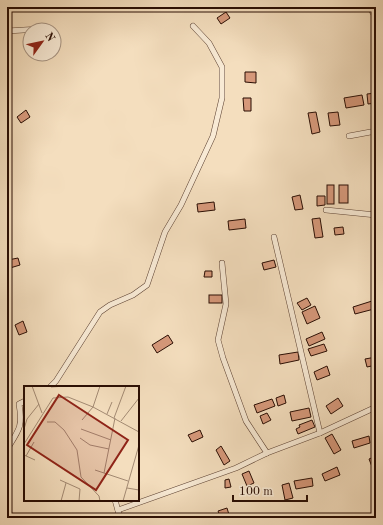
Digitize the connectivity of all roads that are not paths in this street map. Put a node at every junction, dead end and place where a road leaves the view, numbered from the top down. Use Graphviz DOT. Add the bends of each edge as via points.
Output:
graph roads {
  1 [pos="369,7"];
  2 [pos="376,17"];
  3 [pos="193,26"];
  4 [pos="22,30"];
  5 [pos="7,31"];
  6 [pos="376,131"];
  7 [pos="349,136"];
  8 [pos="326,210"];
  9 [pos="376,215"];
  10 [pos="274,237"];
  11 [pos="222,263"];
  12 [pos="51,386"];
  13 [pos="24,402"];
  14 [pos="376,407"];
  15 [pos="320,433"];
  16 [pos="7,449"];
  17 [pos="267,453"];
  18 [pos="115,501"];
  19 [pos="118,510"];
  20 [pos="120,518"];
  1 -- 2 [label="street"];
  3 -- 12 [label="street" via="209,43 222,67 222,98 210,146 165,232 147,285 100,312"];
  4 -- 5 [label="street"];
  6 -- 7 [label="street"];
  8 -- 9 [label="street"];
  10 -- 15 [label="street"];
  11 -- 17 [label="street" via="226,304 218,340 246,421"];
  13 -- 16 [label="street" via="19,404 22,420"];
  14 -- 15 [label="street"];
  15 -- 17 [label="street"];
  17 -- 19 [label="street" via="236,468"];
  18 -- 19 [label="street"];
  19 -- 20 [label="street"];
}
